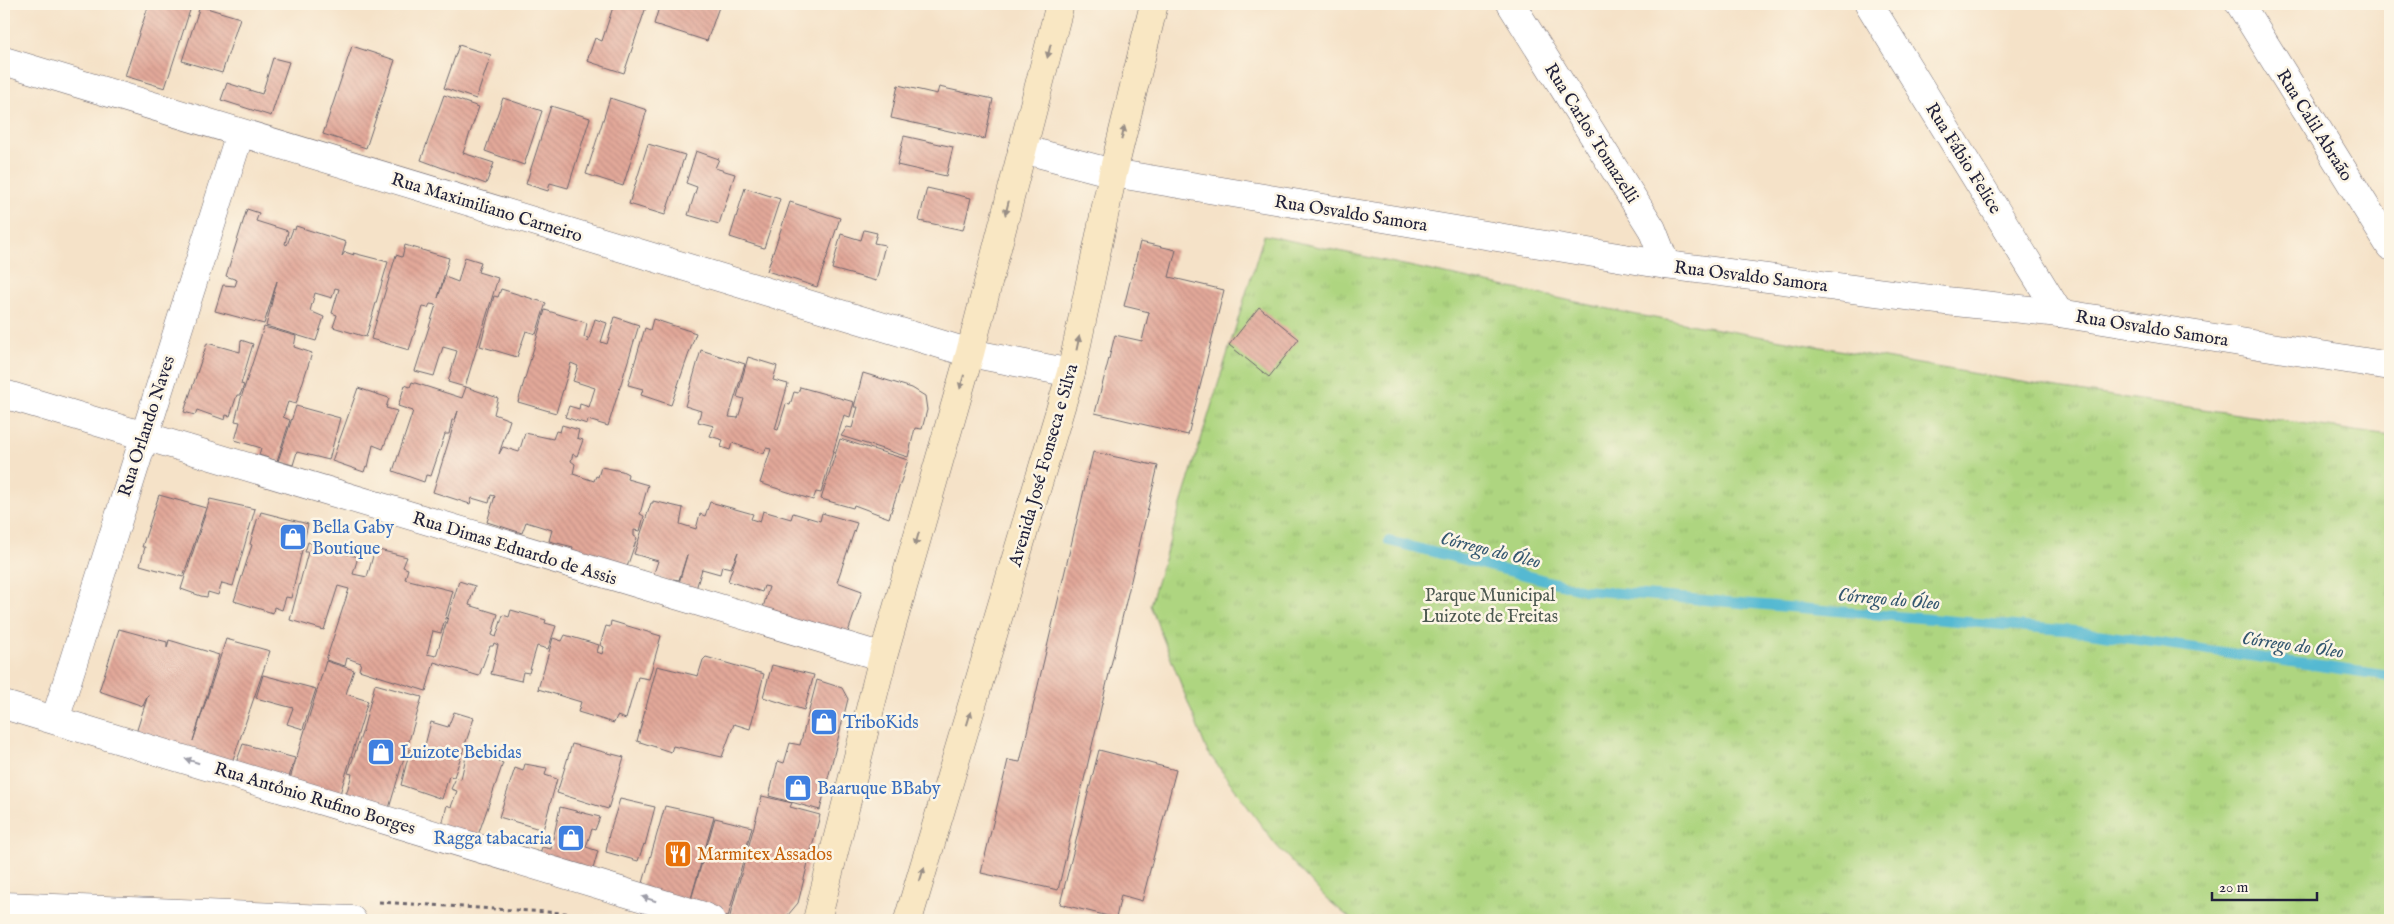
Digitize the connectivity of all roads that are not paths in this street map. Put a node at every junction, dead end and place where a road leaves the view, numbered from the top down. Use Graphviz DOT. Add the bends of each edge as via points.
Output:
graph roads {
  1 [pos="1060,4"];
  2 [pos="1154,4"];
  3 [pos="1511,4"];
  4 [pos="1869,4"];
  5 [pos="2240,4"];
  6 [pos="4,61"];
  7 [pos="240,133"];
  8 [pos="1022,149"];
  9 [pos="1113,173"];
  10 [pos="2390,246"];
  11 [pos="1666,265"];
  12 [pos="2059,313"];
  13 [pos="970,353"];
  14 [pos="2390,366"];
  15 [pos="1071,373"];
  16 [pos="4,394"];
  17 [pos="143,437"];
  18 [pos="884,657"];
  19 [pos="4,705"];
  20 [pos="55,720"];
  21 [pos="4,906"];
  22 [pos="66,914"];
  23 [pos="352,920"];
  24 [pos="711,920"];
  25 [pos="817,920"];
  26 [pos="908,920"];
  1 -- 8 [label="main road, one-way"];
  9 -- 2 [label="main road, Avenida José Fonseca e Silva, one-way"];
  3 -- 11 [label="street, Rua Carlos Tomazelli" via="1652,229"];
  4 -- 12 [label="street, Rua Fábio Felice"];
  5 -- 10 [label="street, Rua Calil Abraão"];
  6 -- 7 [label="street, Rua Maximiliano Carneiro"];
  7 -- 13 [label="street, Rua Maximiliano Carneiro"];
  7 -- 17 [label="street, Rua Orlando Naves"];
  8 -- 9 [label="street, Rua Osvaldo Samora"];
  8 -- 13 [label="main road, one-way"];
  9 -- 11 [label="street, Rua Osvaldo Samora"];
  15 -- 9 [label="main road, Avenida José Fonseca e Silva, one-way"];
  11 -- 12 [label="street, Rua Osvaldo Samora"];
  12 -- 14 [label="street, Rua Osvaldo Samora"];
  13 -- 15 [label="street, Rua Maximiliano Carneiro"];
  13 -- 18 [label="main road, one-way"];
  26 -- 15 [label="main road, Avenida José Fonseca e Silva, one-way"];
  16 -- 17 [label="street, Rua Dimas Eduardo de Assis"];
  17 -- 18 [label="street, Rua Dimas Eduardo de Assis"];
  17 -- 20 [label="street, Rua Orlando Naves"];
  18 -- 25 [label="main road"];
  19 -- 20 [label="street, Rua Antônio Rufino Borges"];
  24 -- 20 [label="street, Rua Antônio Rufino Borges, one-way" via="700,914"];
  21 -- 22 [label="street"];
  22 -- 23 [label="street"];
}
